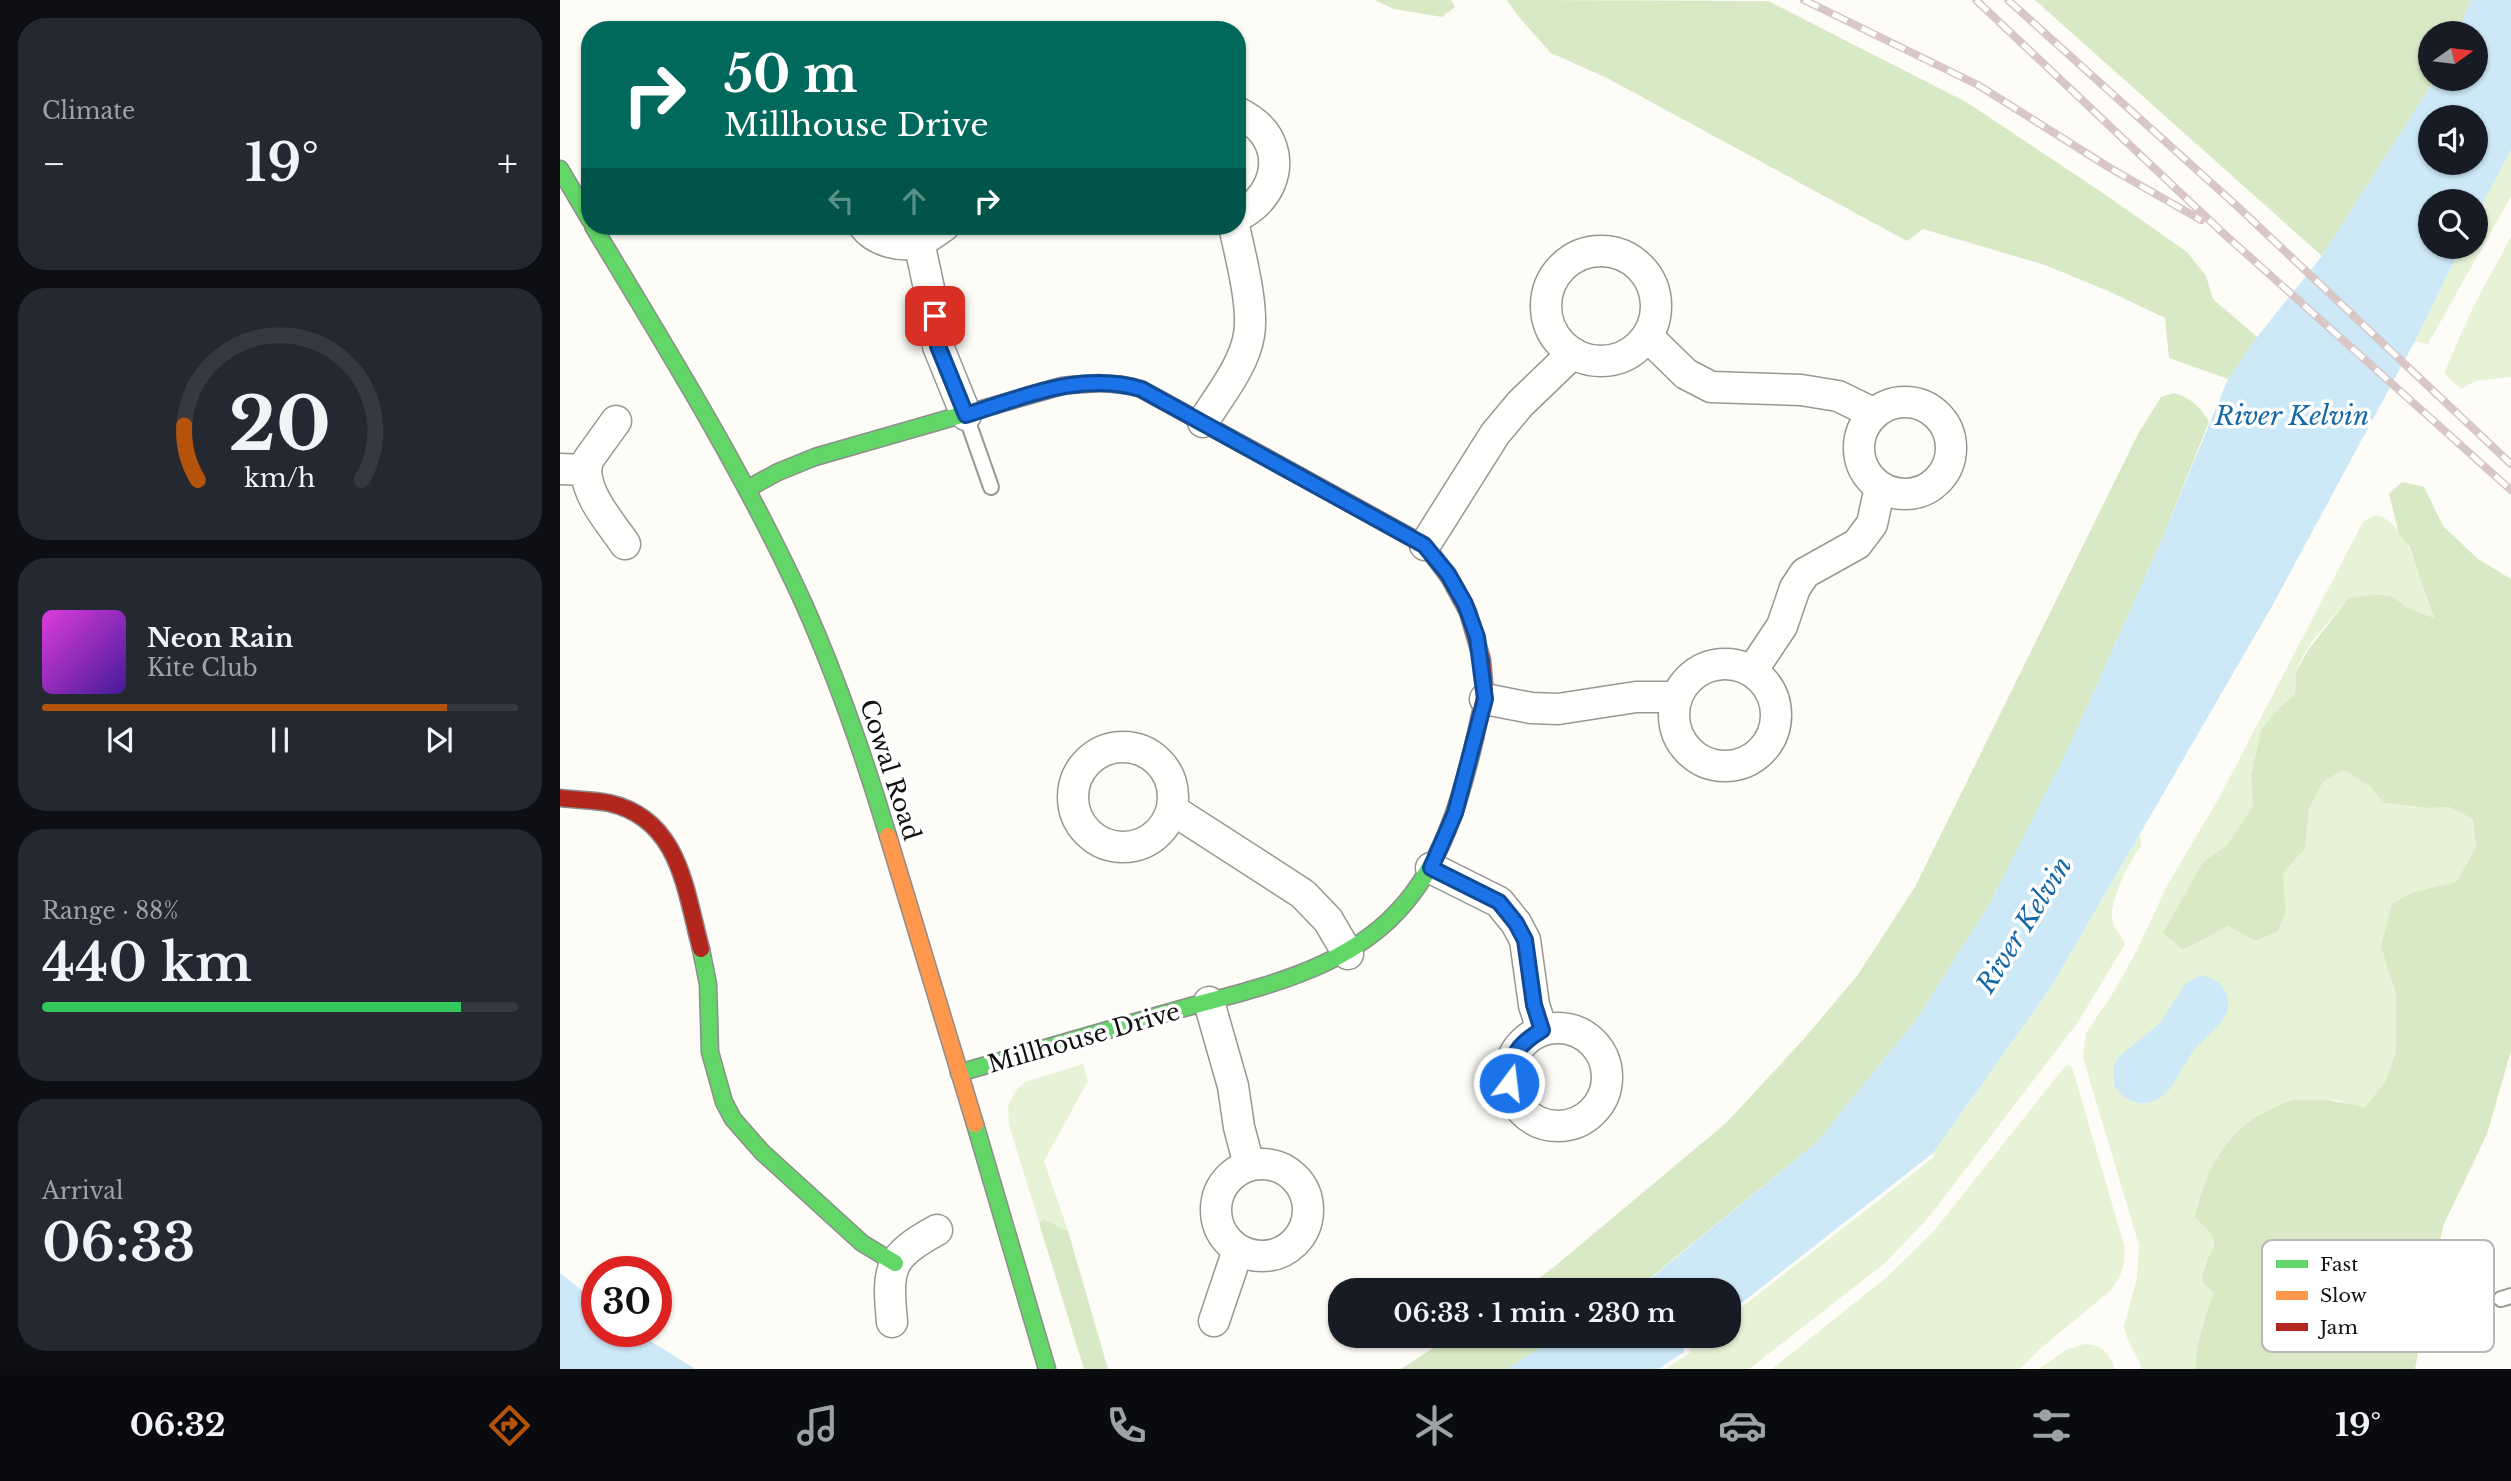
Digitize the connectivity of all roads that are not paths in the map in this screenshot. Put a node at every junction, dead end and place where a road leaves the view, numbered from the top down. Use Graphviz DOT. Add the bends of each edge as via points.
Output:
graph roads {
  1 [pos="1246,117"];
  2 [pos="560,169"];
  3 [pos="581,205"];
  4 [pos="1246,212"];
  5 [pos="598,235"];
  6 [pos="875,235"];
  7 [pos="930,235"];
  8 [pos="932,235"];
  9 [pos="1236,235"];
  10 [pos="1648,337"];
  11 [pos="1573,353"];
  12 [pos="1873,414"];
  13 [pos="966,415"];
  14 [pos="616,421"];
  15 [pos="1203,422"];
  16 [pos="573,469"];
  17 [pos="991,487"];
  18 [pos="1880,487"];
  19 [pos="747,489"];
  20 [pos="625,544"];
  21 [pos="1424,545"];
  22 [pos="1752,671"];
  23 [pos="1676,697"];
  24 [pos="1485,699"];
  25 [pos="560,798"];
  26 [pos="1173,810"];
  27 [pos="1431,868"];
  28 [pos="1348,954"];
  29 [pos="1209,1002"];
  30 [pos="1542,1030"];
  31 [pos="959,1073"];
  32 [pos="1249,1165"];
  33 [pos="937,1230"];
  34 [pos="1238,1250"];
  35 [pos="895,1263"];
  36 [pos="1214,1321"];
  37 [pos="892,1322"];
  38 [pos="1047,1369"];
  1 -- 4 [label="street" via="1267,137 1274,157 1273,177 1265,195"];
  2 -- 3 [label="street"];
  5 -- 19 [label="street, Cowal Road"];
  6 -- 7 [label="street" via="905,245"];
  8 -- 13 [label="street" via="938,346"];
  9 -- 15 [label="street" via="1247,286 1250,334 1238,365"];
  10 -- 11 [label="street" via="1632,352 1613,360 1592,361"];
  10 -- 11 [label="street" via="1656,314 1655,290 1644,269 1612,252 1577,255 1558,270 1547,291 1546,315 1555,337"];
  10 -- 12 [label="street" via="1686,374 1711,387 1838,396"];
  11 -- 21 [label="street" via="1495,434"];
  12 -- 18 [label="street" via="1861,431 1858,452 1865,472"];
  12 -- 18 [label="street" via="1904,401 1921,404 1945,426 1950,442 1949,459 1930,486 1914,493"];
  13 -- 15 [label="street, Millhouse Drive" via="1062,386 1103,382 1141,389"];
  13 -- 17 [label="lane"];
  13 -- 19 [label="street, Millhouse Drive" via="815,457"];
  14 -- 16 [label="street" via="588,460"];
  15 -- 21 [label="street, Millhouse Drive"];
  16 -- 20 [label="street" via="586,479"];
  18 -- 22 [label="street" via="1872,524 1857,544 1805,573 1782,626"];
  19 -- 31 [label="street, Cowal Road" via="791,573 841,692"];
  21 -- 24 [label="street, Millhouse Drive" via="1465,604 1477,637"];
  22 -- 23 [label="street" via="1730,663 1708,666 1688,678"];
  22 -- 23 [label="street" via="1767,685 1776,704 1776,726 1767,745 1752,760 1732,767 1711,765 1692,755 1679,739 1673,718"];
  23 -- 24 [label="street" via="1636,697 1558,709"];
  24 -- 27 [label="street, Millhouse Drive" via="1455,813"];
  25 -- 35 [label="street" via="623,808 653,824 666,838 679,867 704,961 709,1052 724,1102 742,1132 762,1152 862,1243"];
  26 -- 28 [label="street" via="1303,894 1328,920"];
  27 -- 28 [label="street, Millhouse Drive" via="1382,927"];
  27 -- 30 [label="street" via="1499,902 1516,923 1525,940"];
  28 -- 29 [label="street, Millhouse Drive" via="1298,975"];
  29 -- 31 [label="street, Millhouse Drive"];
  29 -- 32 [label="street, Millhouse Drive"];
  31 -- 38 [label="street, Cowal Road"];
  32 -- 34 [label="street" via="1231,1176 1219,1193 1216,1214 1223,1235"];
  32 -- 34 [label="street" via="1268,1164 1286,1170 1300,1183 1308,1200 1308,1219 1301,1237 1287,1250 1271,1256"];
  33 -- 35 [label="street" via="906,1249"];
  34 -- 36 [label="street"];
  35 -- 37 [label="street"];
}
